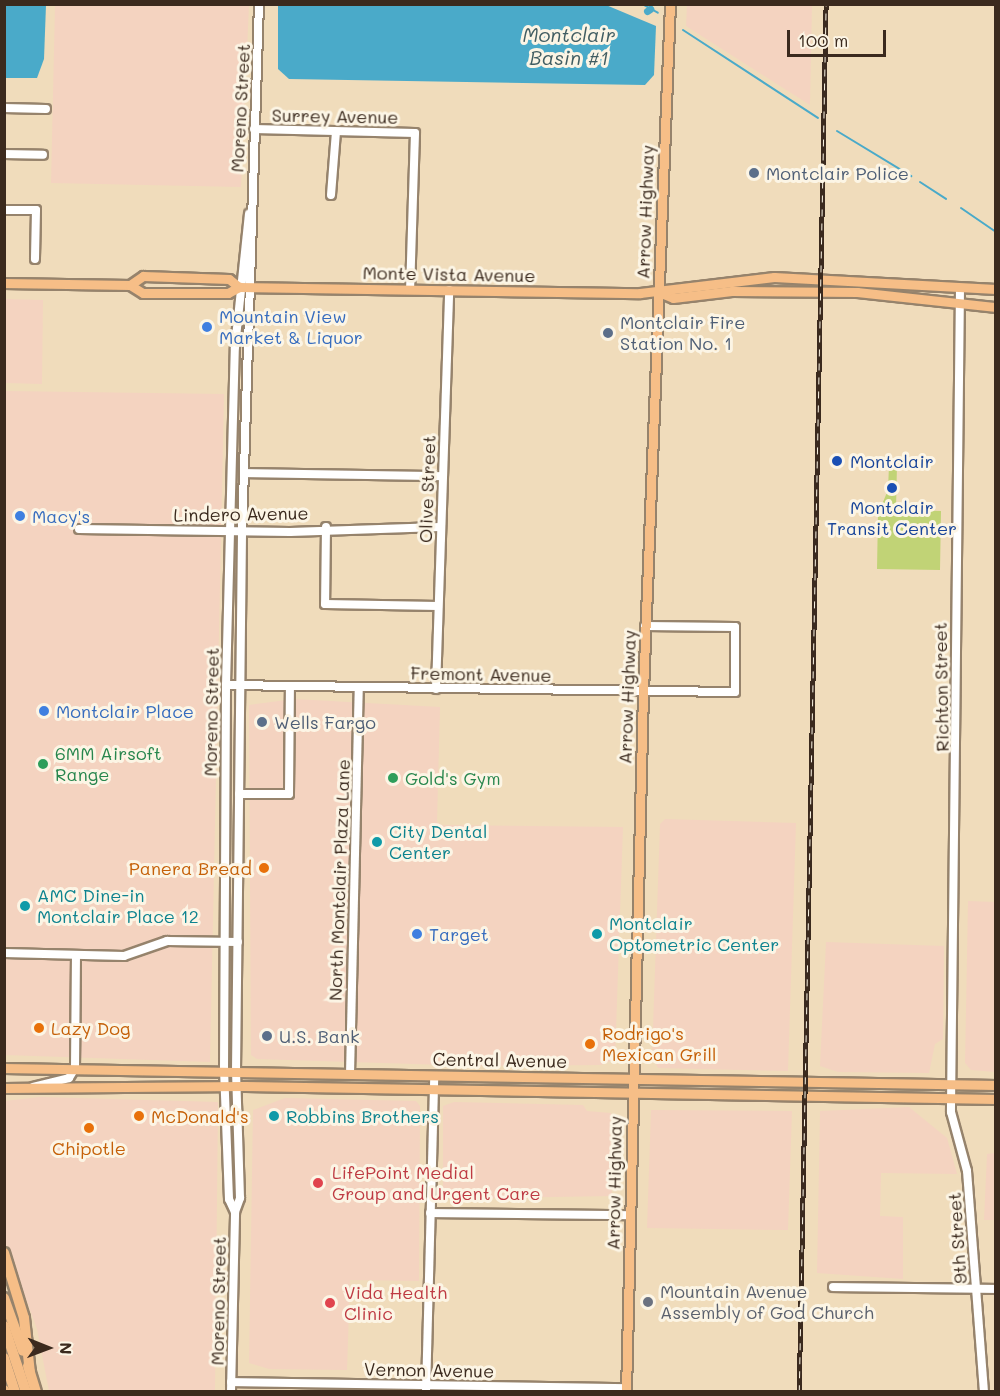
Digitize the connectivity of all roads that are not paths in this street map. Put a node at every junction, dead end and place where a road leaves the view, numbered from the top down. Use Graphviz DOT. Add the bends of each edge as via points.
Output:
graph roads {
  1 [pos="259,4"];
  2 [pos="670,4"];
  3 [pos="4,108"];
  4 [pos="46,109"];
  5 [pos="254,129"];
  6 [pos="336,132"];
  7 [pos="4,154"];
  8 [pos="43,155"];
  9 [pos="331,195"];
  10 [pos="4,210"];
  11 [pos="249,213"];
  12 [pos="35,259"];
  13 [pos="4,283"];
  14 [pos="130,285"];
  15 [pos="239,287"];
  16 [pos="250,287"];
  17 [pos="960,288"];
  18 [pos="996,289"];
  19 [pos="410,290"];
  20 [pos="449,290"];
  21 [pos="658,292"];
  22 [pos="960,305"];
  23 [pos="996,307"];
  24 [pos="244,473"];
  25 [pos="443,476"];
  26 [pos="326,527"];
  27 [pos="440,527"];
  28 [pos="79,529"];
  29 [pos="228,531"];
  30 [pos="242,532"];
  31 [pos="438,606"];
  32 [pos="645,626"];
  33 [pos="226,685"];
  34 [pos="239,685"];
  35 [pos="290,686"];
  36 [pos="359,688"];
  37 [pos="436,689"];
  38 [pos="643,691"];
  39 [pos="239,794"];
  40 [pos="223,940"];
  41 [pos="238,942"];
  42 [pos="4,953"];
  43 [pos="76,956"];
  44 [pos="4,1068"];
  45 [pos="75,1068"];
  46 [pos="224,1070"];
  47 [pos="236,1071"];
  48 [pos="350,1074"];
  49 [pos="434,1076"];
  50 [pos="633,1079"];
  51 [pos="952,1085"];
  52 [pos="996,1085"];
  53 [pos="225,1086"];
  54 [pos="237,1086"];
  55 [pos="32,1087"];
  56 [pos="4,1088"];
  57 [pos="434,1090"];
  58 [pos="632,1092"];
  59 [pos="952,1098"];
  60 [pos="996,1099"];
  61 [pos="235,1212"];
  62 [pos="430,1213"];
  63 [pos="629,1215"];
  64 [pos="4,1253"];
  65 [pos="833,1287"];
  66 [pos="976,1289"];
  67 [pos="996,1289"];
  68 [pos="4,1298"];
  69 [pos="4,1326"];
  70 [pos="4,1358"];
  71 [pos="30,1372"];
  72 [pos="231,1382"];
  73 [pos="426,1388"];
  74 [pos="626,1390"];
  75 [pos="15,1392"];
  76 [pos="26,1392"];
  77 [pos="36,1392"];
  78 [pos="231,1392"];
  79 [pos="984,1392"];
  1 -- 5 [label="street, Moreno Street"];
  2 -- 21 [label="main road, Arrow Highway"];
  3 -- 4 [label="street"];
  5 -- 6 [label="street, Surrey Avenue"];
  5 -- 11 [label="street, Moreno Street"];
  6 -- 9 [label="street"];
  6 -- 19 [label="street, Surrey Avenue" via="415,133"];
  7 -- 8 [label="street"];
  10 -- 12 [label="street" via="36,210"];
  11 -- 15 [label="street, Moreno Street"];
  11 -- 16 [label="street, Moreno Street"];
  13 -- 14 [label="main road, Monte Vista Avenue"];
  14 -- 15 [label="main road, Monte Vista Avenue" via="143,293 228,293"];
  14 -- 15 [label="main road, Monte Vista Avenue" via="143,276 229,279"];
  15 -- 16 [label="main road, Monte Vista Avenue"];
  15 -- 29 [label="street, Moreno Street"];
  16 -- 19 [label="main road, Monte Vista Avenue"];
  16 -- 24 [label="street, Moreno Street"];
  17 -- 18 [label="main road, Monte Vista Avenue"];
  17 -- 21 [label="main road, Monte Vista Avenue" via="856,277 774,277"];
  17 -- 22 [label="street, Richton Street"];
  19 -- 20 [label="main road, Monte Vista Avenue"];
  20 -- 21 [label="main road, Monte Vista Avenue"];
  20 -- 25 [label="street, Olive Street"];
  21 -- 22 [label="main road, Monte Vista Avenue" via="673,298 732,291 846,292"];
  21 -- 32 [label="main road, Arrow Highway"];
  22 -- 23 [label="main road, Monte Vista Avenue"];
  22 -- 51 [label="street, Richton Street"];
  24 -- 25 [label="street"];
  24 -- 30 [label="street, Moreno Street"];
  25 -- 27 [label="street, Olive Street"];
  26 -- 27 [label="street, Lindero Avenue"];
  26 -- 30 [label="street, Lindero Avenue"];
  26 -- 31 [label="street" via="325,604"];
  27 -- 31 [label="street, Olive Street"];
  28 -- 29 [label="street, Lindero Avenue"];
  29 -- 30 [label="street, Lindero Avenue"];
  29 -- 33 [label="street, Moreno Street"];
  30 -- 34 [label="street, Moreno Street"];
  31 -- 37 [label="street, Olive Street"];
  32 -- 38 [label="main road, Arrow Highway"];
  32 -- 38 [label="street, Fremont Avenue" via="735,627 735,692"];
  33 -- 34 [label="street, Fremont Avenue"];
  33 -- 40 [label="street, Moreno Street"];
  34 -- 35 [label="street, Fremont Avenue"];
  34 -- 39 [label="street, Moreno Street"];
  35 -- 36 [label="street, Fremont Avenue"];
  35 -- 39 [label="street" via="289,794"];
  36 -- 37 [label="street, Fremont Avenue"];
  36 -- 48 [label="street, North Montclair Plaza Lane"];
  37 -- 38 [label="street, Fremont Avenue"];
  38 -- 50 [label="main road, Arrow Highway"];
  39 -- 41 [label="street, Moreno Street"];
  40 -- 41 [label="street"];
  40 -- 43 [label="street" via="167,941 124,956"];
  40 -- 46 [label="street, Moreno Street"];
  41 -- 47 [label="street, Moreno Street"];
  42 -- 43 [label="street"];
  43 -- 45 [label="street"];
  44 -- 45 [label="main road, Central Avenue"];
  45 -- 46 [label="main road, Central Avenue"];
  45 -- 55 [label="street" via="69,1078"];
  46 -- 47 [label="main road, Central Avenue"];
  46 -- 53 [label="street, Moreno Street"];
  47 -- 48 [label="main road, Central Avenue"];
  47 -- 54 [label="street, Moreno Street"];
  48 -- 49 [label="main road, Central Avenue"];
  49 -- 50 [label="main road, Central Avenue"];
  49 -- 57 [label="street"];
  50 -- 51 [label="main road, Central Avenue"];
  50 -- 58 [label="main road, Arrow Highway"];
  51 -- 52 [label="main road, Central Avenue"];
  51 -- 59 [label="street, 9th Street"];
  53 -- 54 [label="main road, Central Avenue"];
  53 -- 55 [label="main road, Central Avenue"];
  53 -- 61 [label="street, Moreno Street" via="229,1199"];
  54 -- 57 [label="main road, Central Avenue"];
  54 -- 61 [label="street, Moreno Street" via="240,1198"];
  55 -- 56 [label="main road, Central Avenue"];
  57 -- 58 [label="main road, Central Avenue"];
  57 -- 62 [label="street"];
  58 -- 59 [label="main road, Central Avenue"];
  58 -- 63 [label="main road, Arrow Highway"];
  59 -- 60 [label="main road, Central Avenue"];
  59 -- 66 [label="street, 9th Street" via="952,1120 966,1157"];
  61 -- 72 [label="street, Moreno Street"];
  62 -- 63 [label="street"];
  62 -- 73 [label="street"];
  63 -- 74 [label="main road, Arrow Highway"];
  64 -- 71 [label="highway" via="24,1318"];
  65 -- 66 [label="street"];
  66 -- 67 [label="street"];
  66 -- 79 [label="street, 9th Street"];
  68 -- 71 [label="highway"];
  69 -- 76 [label="highway"];
  70 -- 75 [label="highway"];
  71 -- 77 [label="highway"];
  72 -- 73 [label="street, Vernon Avenue"];
  72 -- 78 [label="street, Moreno Street"];
  73 -- 74 [label="street, Vernon Avenue"];
}
